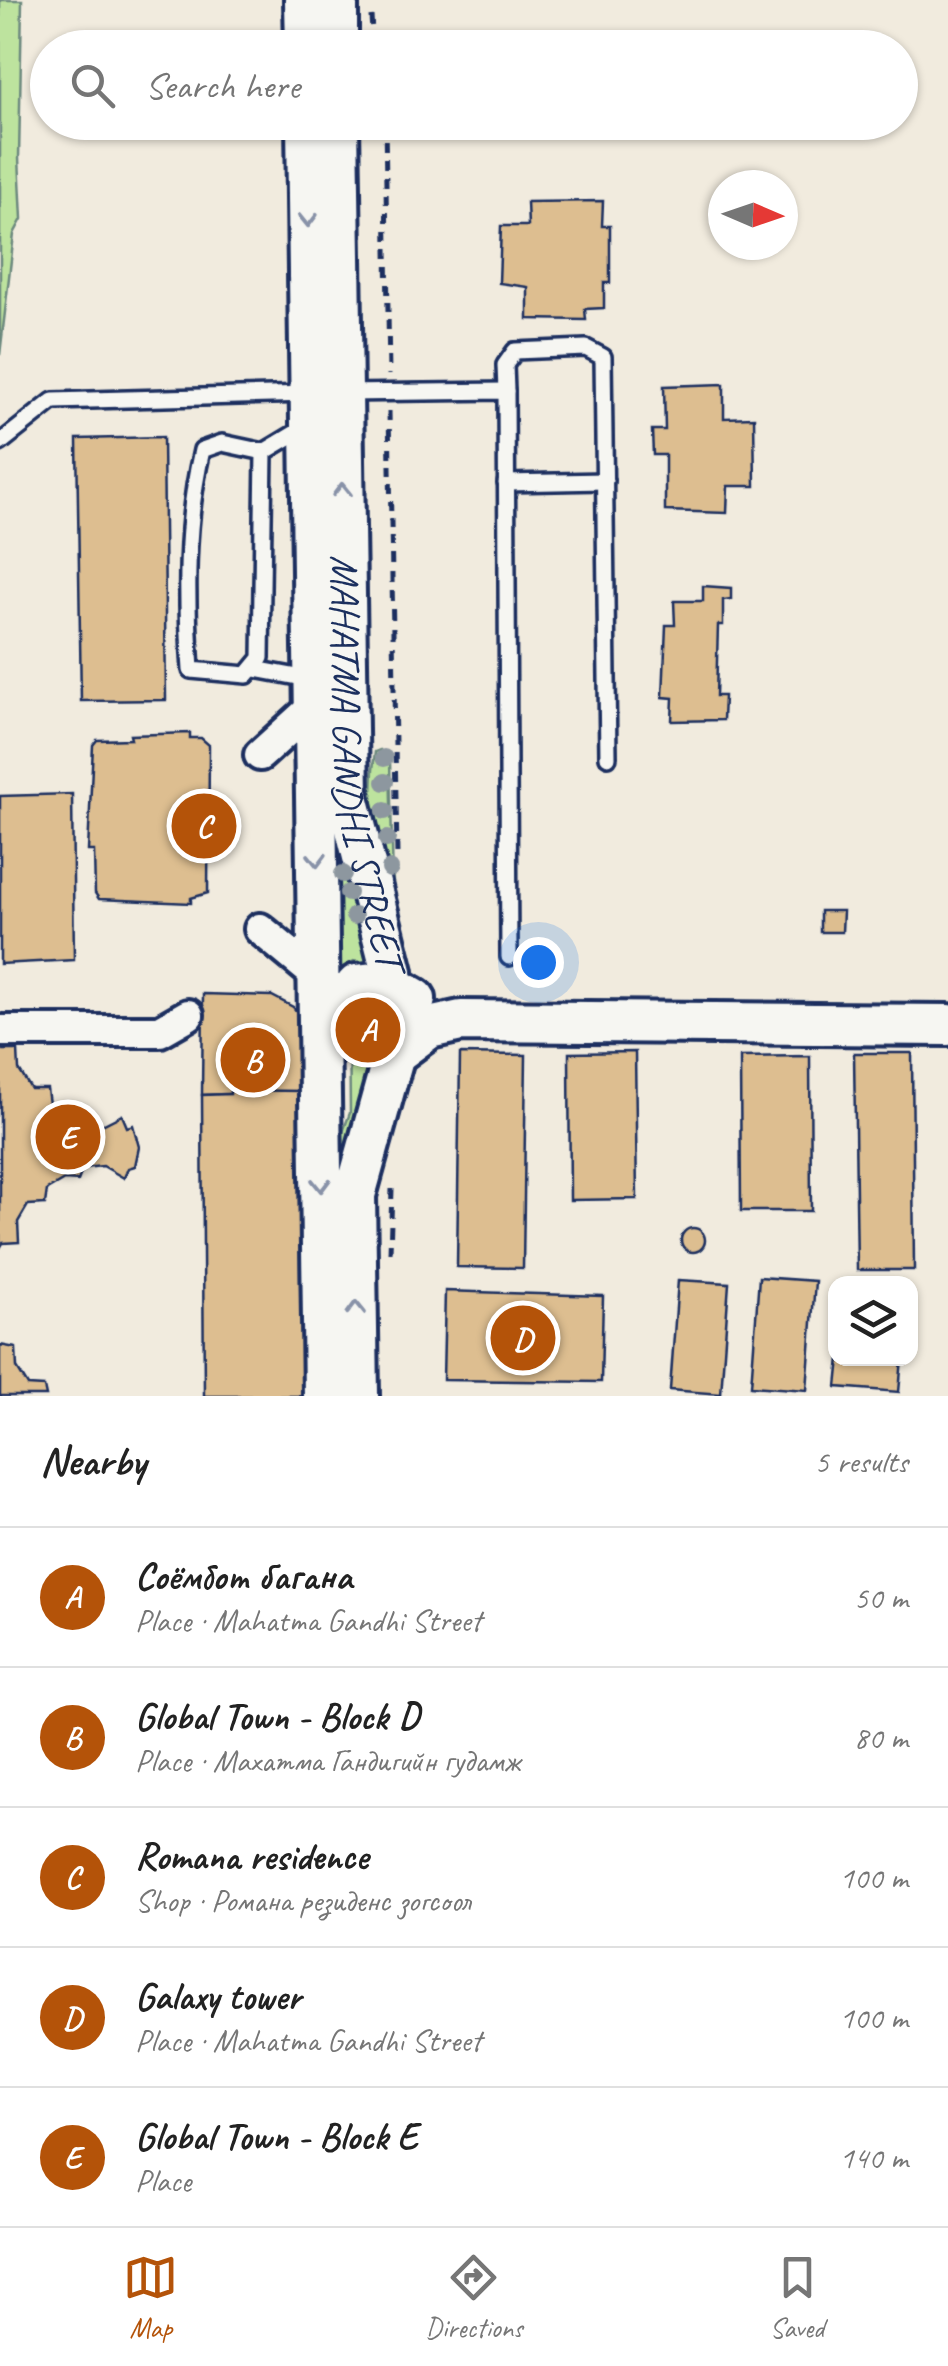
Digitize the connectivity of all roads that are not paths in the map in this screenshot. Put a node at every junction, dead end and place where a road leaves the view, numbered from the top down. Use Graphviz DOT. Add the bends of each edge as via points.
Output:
graph roads {
  1 [pos="305,0"];
  2 [pos="337,0"];
  3 [pos="306,30"];
  4 [pos="338,30"];
  5 [pos="307,140"];
  6 [pos="337,140"];
  7 [pos="506,390"];
  8 [pos="320,403"];
  9 [pos="0,443"];
  10 [pos="264,452"];
  11 [pos="605,481"];
  12 [pos="506,483"];
  13 [pos="255,668"];
  14 [pos="314,693"];
  15 [pos="260,755"];
  16 [pos="608,757"];
  17 [pos="260,929"];
  18 [pos="510,957"];
  19 [pos="318,977"];
  20 [pos="394,985"];
  21 [pos="188,1015"];
  22 [pos="462,1021"];
  23 [pos="948,1025"];
  24 [pos="0,1031"];
  25 [pos="394,1054"];
  26 [pos="319,1056"];
  27 [pos="324,1396"];
  28 [pos="358,1396"];
  1 -- 3 [label="main road"];
  2 -- 4 [label="main road"];
  5 -- 8 [label="main road, one-way"];
  6 -- 8 [label="main road, MAHATMA GANDHI STREET"];
  7 -- 8 [label="lane" via="389,392"];
  7 -- 11 [label="lane" via="505,364 515,351 586,348 604,357"];
  7 -- 12 [label="lane"];
  8 -- 9 [label="lane" via="54,402"];
  8 -- 10 [label="lane" via="297,435"];
  8 -- 14 [label="main road"];
  20 -- 8 [label="main road, MAHATMA GANDHI STREET, one-way" via="348,797"];
  10 -- 13 [label="lane" via="262,636"];
  10 -- 13 [label="lane" via="222,443 202,450 188,558 191,670 247,674"];
  11 -- 12 [label="lane"];
  11 -- 16 [label="lane"];
  12 -- 18 [label="lane"];
  13 -- 14 [label="lane"];
  14 -- 15 [label="street"];
  14 -- 19 [label="main road, one-way"];
  17 -- 19 [label="street"];
  19 -- 26 [label="main road"];
  20 -- 22 [label="main road"];
  20 -- 25 [label="main road, MAHATMA GANDHI STREET"];
  20 -- 26 [label="main road" via="370,981 348,992"];
  21 -- 24 [label="street" via="160,1031"];
  22 -- 23 [label="main road"];
  22 -- 25 [label="main road" via="428,1028"];
  28 -- 25 [label="main road, MAHATMA GANDHI STREET, one-way" via="355,1195"];
  26 -- 27 [label="main road, one-way"];
}
